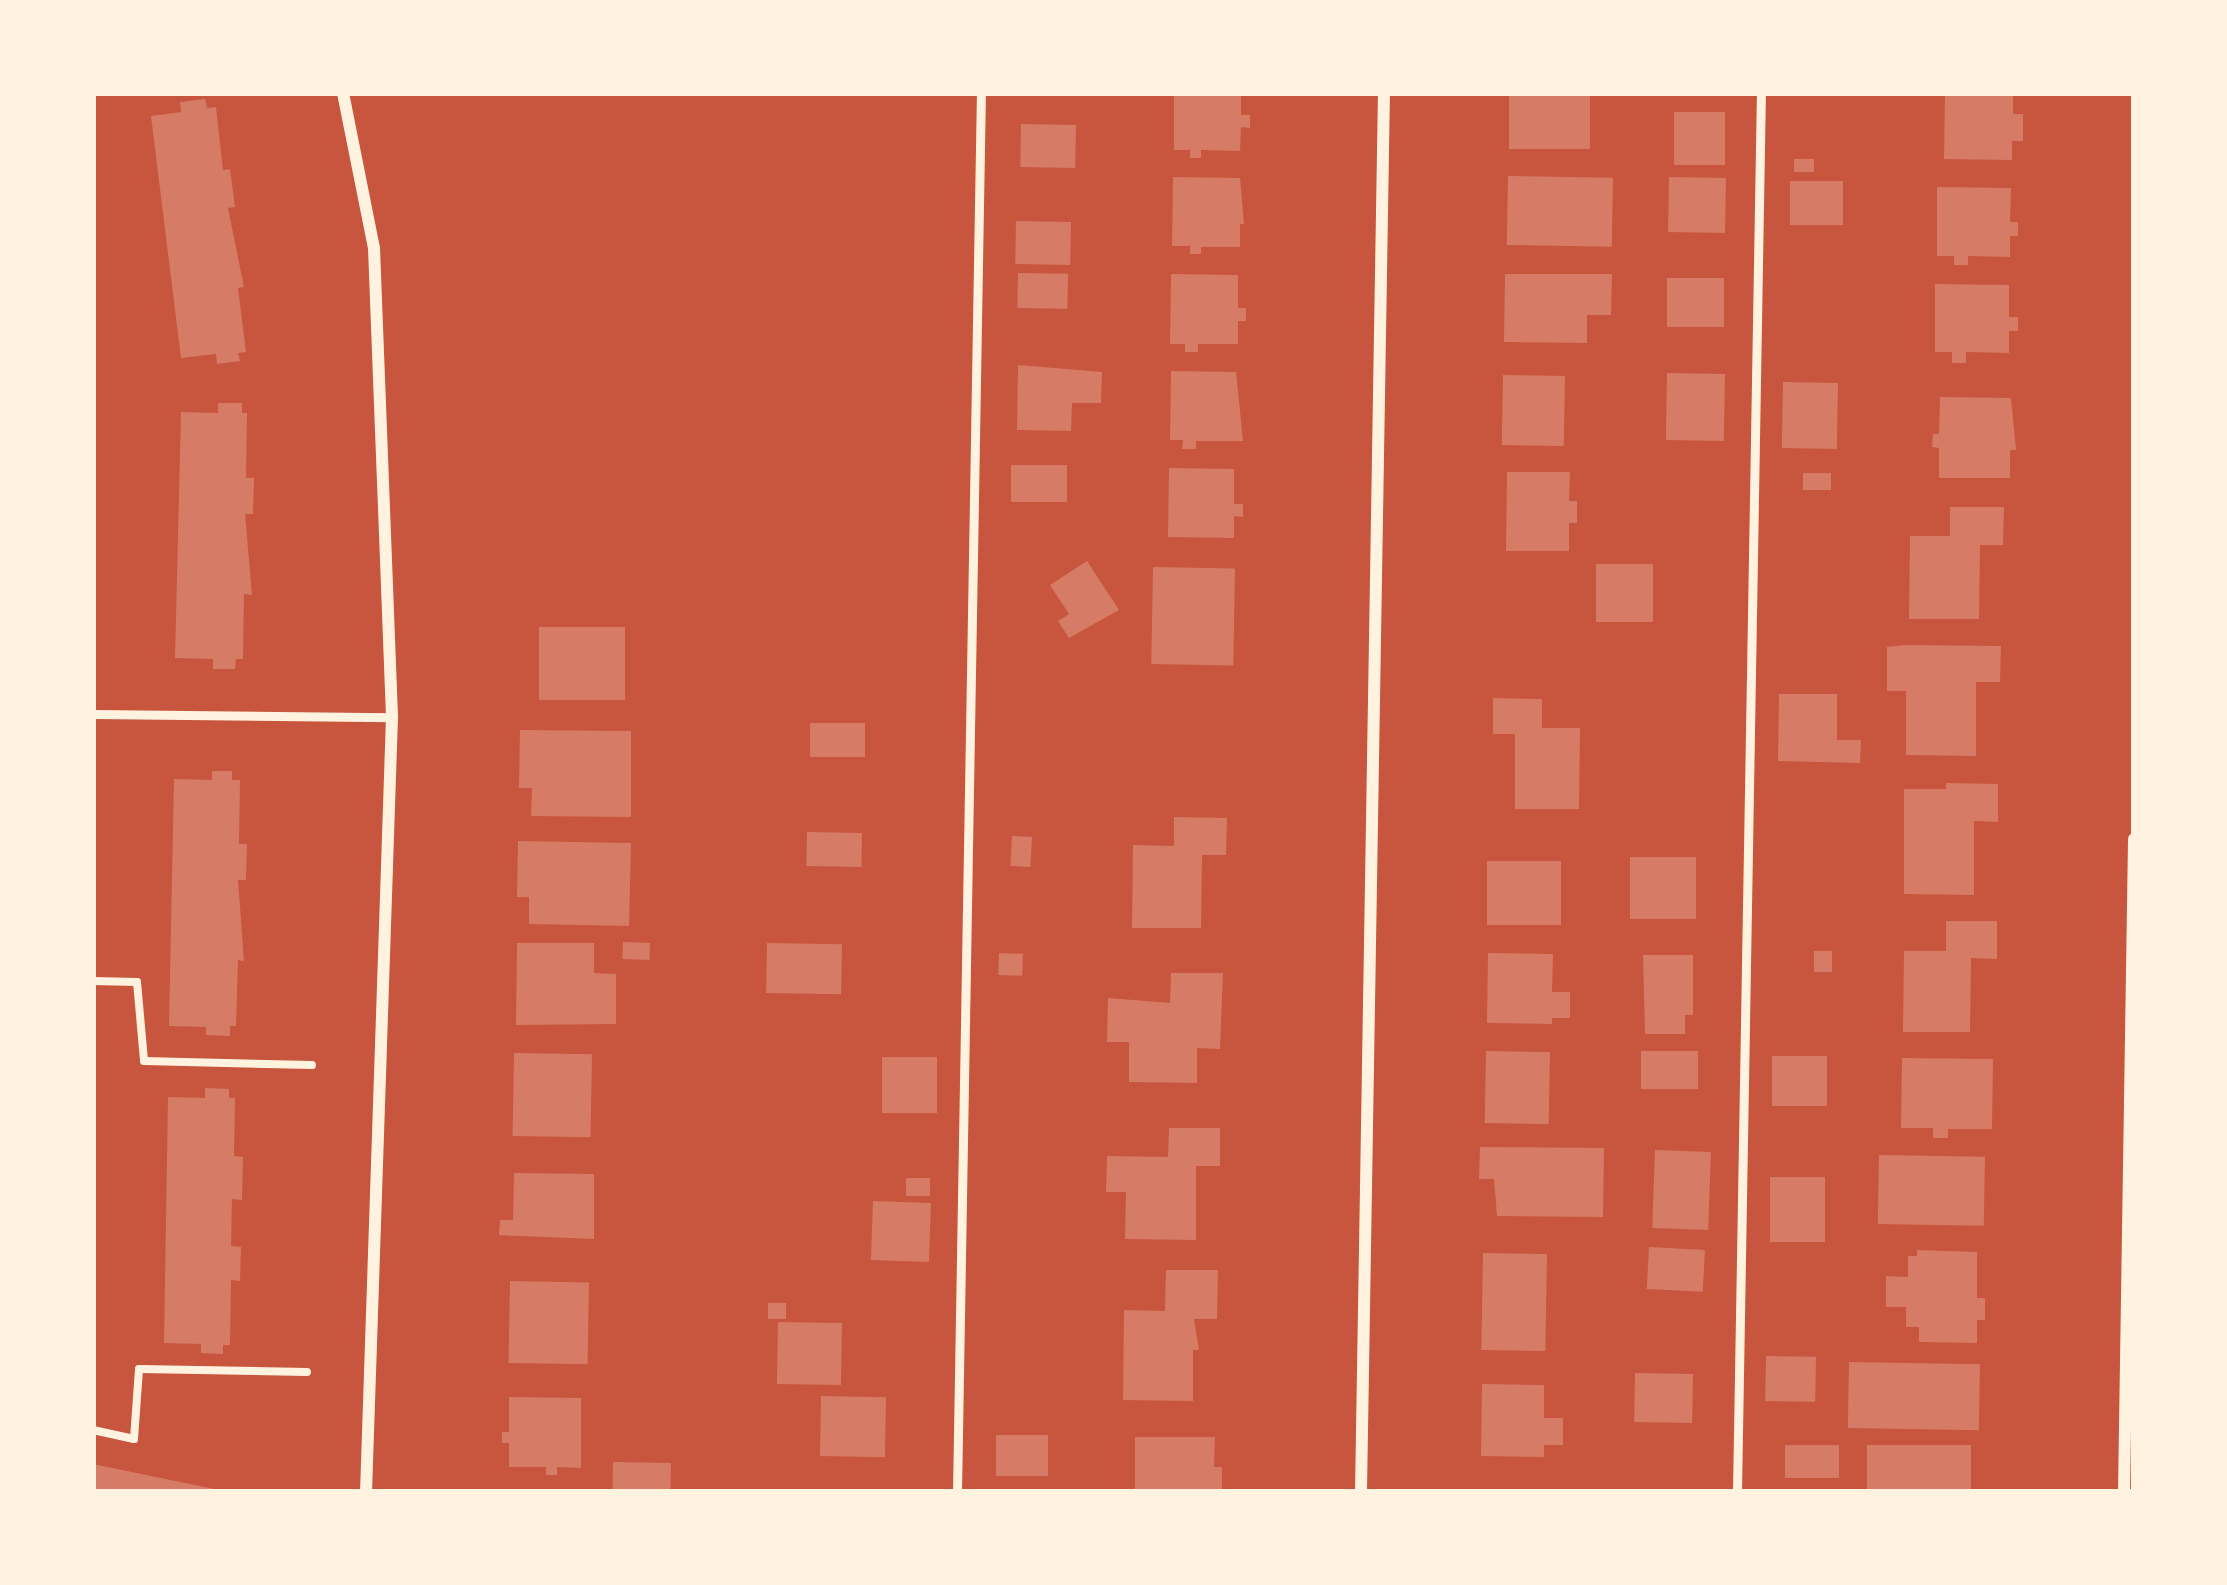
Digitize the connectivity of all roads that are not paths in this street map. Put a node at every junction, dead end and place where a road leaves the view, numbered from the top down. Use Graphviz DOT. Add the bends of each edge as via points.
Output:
graph roads {
  1 [pos="343,93"];
  2 [pos="981,93"];
  3 [pos="1384,93"];
  4 [pos="1761,93"];
  5 [pos="93,714"];
  6 [pos="392,717"];
  7 [pos="2134,839"];
  8 [pos="366,1492"];
  9 [pos="956,1492"];
  10 [pos="1361,1492"];
  11 [pos="1737,1492"];
  12 [pos="2124,1492"];
  1 -- 6 [label="street" via="374,248"];
  2 -- 9 [label="lane"];
  3 -- 10 [label="street"];
  4 -- 11 [label="lane"];
  5 -- 6 [label="lane"];
  6 -- 8 [label="street"];
  7 -- 12 [label="street"];
}
